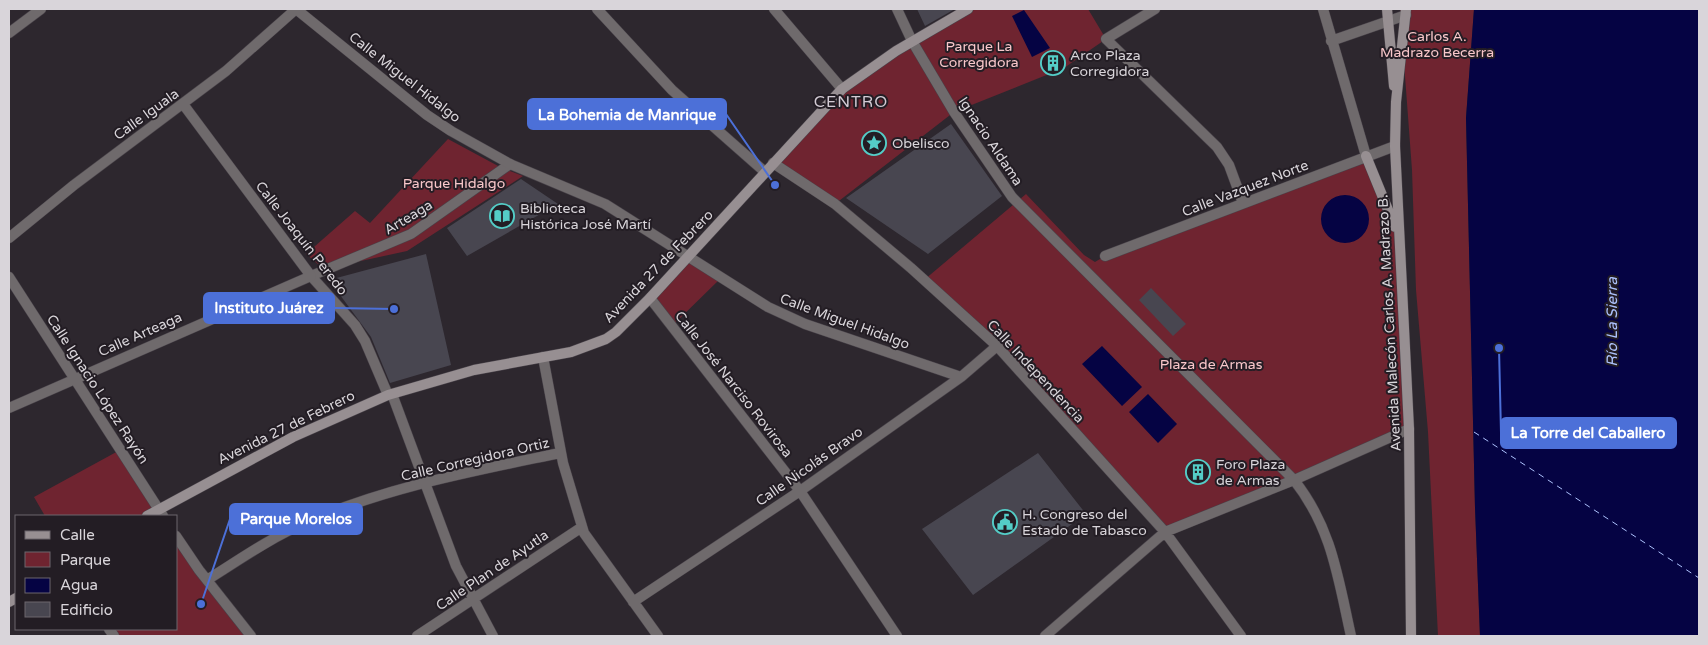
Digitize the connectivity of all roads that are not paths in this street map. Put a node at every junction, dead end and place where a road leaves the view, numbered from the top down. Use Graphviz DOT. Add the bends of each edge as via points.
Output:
graph roads {
  1 [pos="41,9"];
  2 [pos="296,9"];
  3 [pos="597,9"];
  4 [pos="774,9"];
  5 [pos="897,9"];
  6 [pos="968,9"];
  7 [pos="1155,9"];
  8 [pos="1323,9"];
  9 [pos="1387,9"];
  10 [pos="1406,12"];
  11 [pos="1388,20"];
  12 [pos="9,33"];
  13 [pos="912,41"];
  14 [pos="1331,41"];
  15 [pos="842,89"];
  16 [pos="1396,102"];
  17 [pos="183,104"];
  18 [pos="1395,146"];
  19 [pos="1366,156"];
  20 [pos="773,163"];
  21 [pos="510,164"];
  22 [pos="764,172"];
  23 [pos="1243,203"];
  24 [pos="1398,233"];
  25 [pos="9,238"];
  26 [pos="688,256"];
  27 [pos="1105,256"];
  28 [pos="311,276"];
  29 [pos="9,277"];
  30 [pos="650,298"];
  31 [pos="997,346"];
  32 [pos="543,357"];
  33 [pos="961,377"];
  34 [pos="74,378"];
  35 [pos="390,394"];
  36 [pos="9,408"];
  37 [pos="1409,429"];
  38 [pos="560,453"];
  39 [pos="1294,480"];
  40 [pos="424,483"];
  41 [pos="800,491"];
  42 [pos="161,512"];
  43 [pos="582,526"];
  44 [pos="1165,532"];
  45 [pos="178,539"];
  46 [pos="207,580"];
  47 [pos="472,599"];
  48 [pos="633,602"];
  49 [pos="252,636"];
  50 [pos="417,636"];
  51 [pos="493,636"];
  52 [pos="658,636"];
  53 [pos="897,636"];
  54 [pos="1045,636"];
  55 [pos="1241,636"];
  56 [pos="1351,636"];
  57 [pos="1411,636"];
  1 -- 12 [label="street"];
  2 -- 17 [label="street, Calle Iguala"];
  2 -- 21 [label="street, Calle Miguel Hidalgo" via="427,115"];
  3 -- 22 [label="street" via="672,90"];
  4 -- 15 [label="street"];
  5 -- 13 [label="street, Ignacio Aldama"];
  6 -- 13 [label="main road, Avenida 27 de Febrero"];
  7 -- 23 [label="street" via="1106,39 1217,147 1229,165"];
  8 -- 14 [label="street"];
  9 -- 11 [label="main road"];
  10 -- 11 [label="street"];
  10 -- 16 [label="main road, Avenida Malecón Carlos A. Madrazo B."];
  11 -- 14 [label="street"];
  11 -- 16 [label="main road"];
  13 -- 15 [label="main road, Avenida 27 de Febrero"];
  13 -- 39 [label="street, Ignacio Aldama" via="954,112 1012,197"];
  14 -- 19 [label="street"];
  15 -- 20 [label="main road, Avenida 27 de Febrero"];
  16 -- 18 [label="main road, Avenida Malecón Carlos A. Madrazo B."];
  17 -- 25 [label="street, Calle Iguala"];
  17 -- 28 [label="street, Calle Joaquín Peredo"];
  18 -- 19 [label="street, Calle Vazquez Norte"];
  18 -- 24 [label="main road, Avenida Malecón Carlos A. Madrazo B."];
  19 -- 23 [label="street, Calle Vazquez Norte"];
  19 -- 24 [label="main road"];
  20 -- 22 [label="main road, Avenida 27 de Febrero"];
  20 -- 31 [label="street, Calle Independencia" via="835,204"];
  21 -- 26 [label="street, Calle Miguel Hidalgo" via="605,204"];
  21 -- 28 [label="street, Arteaga" via="411,234"];
  22 -- 26 [label="main road, Avenida 27 de Febrero"];
  23 -- 27 [label="street, Calle Vazquez Norte"];
  24 -- 37 [label="main road, Avenida Malecón Carlos A. Madrazo B."];
  26 -- 30 [label="main road, Avenida 27 de Febrero"];
  26 -- 33 [label="street, Calle Miguel Hidalgo" via="787,317"];
  28 -- 34 [label="street, Calle Arteaga"];
  28 -- 35 [label="street, Calle Joaquín Peredo" via="355,325"];
  29 -- 34 [label="street, Calle Ignacio López Rayón"];
  30 -- 32 [label="main road, Avenida 27 de Febrero" via="606,339 583,349"];
  30 -- 41 [label="street, Calle José Narciso Rovirosa"];
  31 -- 33 [label="street, Calle Nicolás Bravo"];
  31 -- 44 [label="street, Calle Independencia"];
  32 -- 35 [label="main road, Avenida 27 de Febrero" via="474,370"];
  32 -- 38 [label="street"];
  33 -- 41 [label="street, Calle Nicolás Bravo"];
  34 -- 36 [label="street, Calle Arteaga"];
  34 -- 42 [label="street, Calle Ignacio López Rayón"];
  35 -- 40 [label="street, Calle Joaquín Peredo"];
  35 -- 42 [label="main road, Avenida 27 de Febrero" via="292,437"];
  37 -- 39 [label="street"];
  37 -- 57 [label="main road, Avenida Malecón Carlos A. Madrazo B."];
  38 -- 40 [label="street, Calle Corregidora Ortiz"];
  38 -- 43 [label="street"];
  39 -- 44 [label="street"];
  39 -- 56 [label="street, Ignacio Aldama" via="1313,507 1328,539"];
  40 -- 46 [label="street, Calle Corregidora Ortiz" via="303,524 260,546"];
  40 -- 47 [label="street, Calle Joaquín Peredo"];
  41 -- 48 [label="street, Calle Nicolás Bravo"];
  41 -- 53 [label="street, Calle José Narciso Rovirosa"];
  43 -- 47 [label="street, Calle Plan de Ayutla"];
  43 -- 48 [label="street" via="588,540"];
  44 -- 54 [label="street"];
  44 -- 55 [label="street, Calle Independencia"];
  45 -- 46 [label="street"];
  46 -- 49 [label="street"];
  47 -- 50 [label="street, Calle Plan de Ayutla"];
  47 -- 51 [label="street, Calle Joaquín Peredo"];
  48 -- 52 [label="street"];
}
